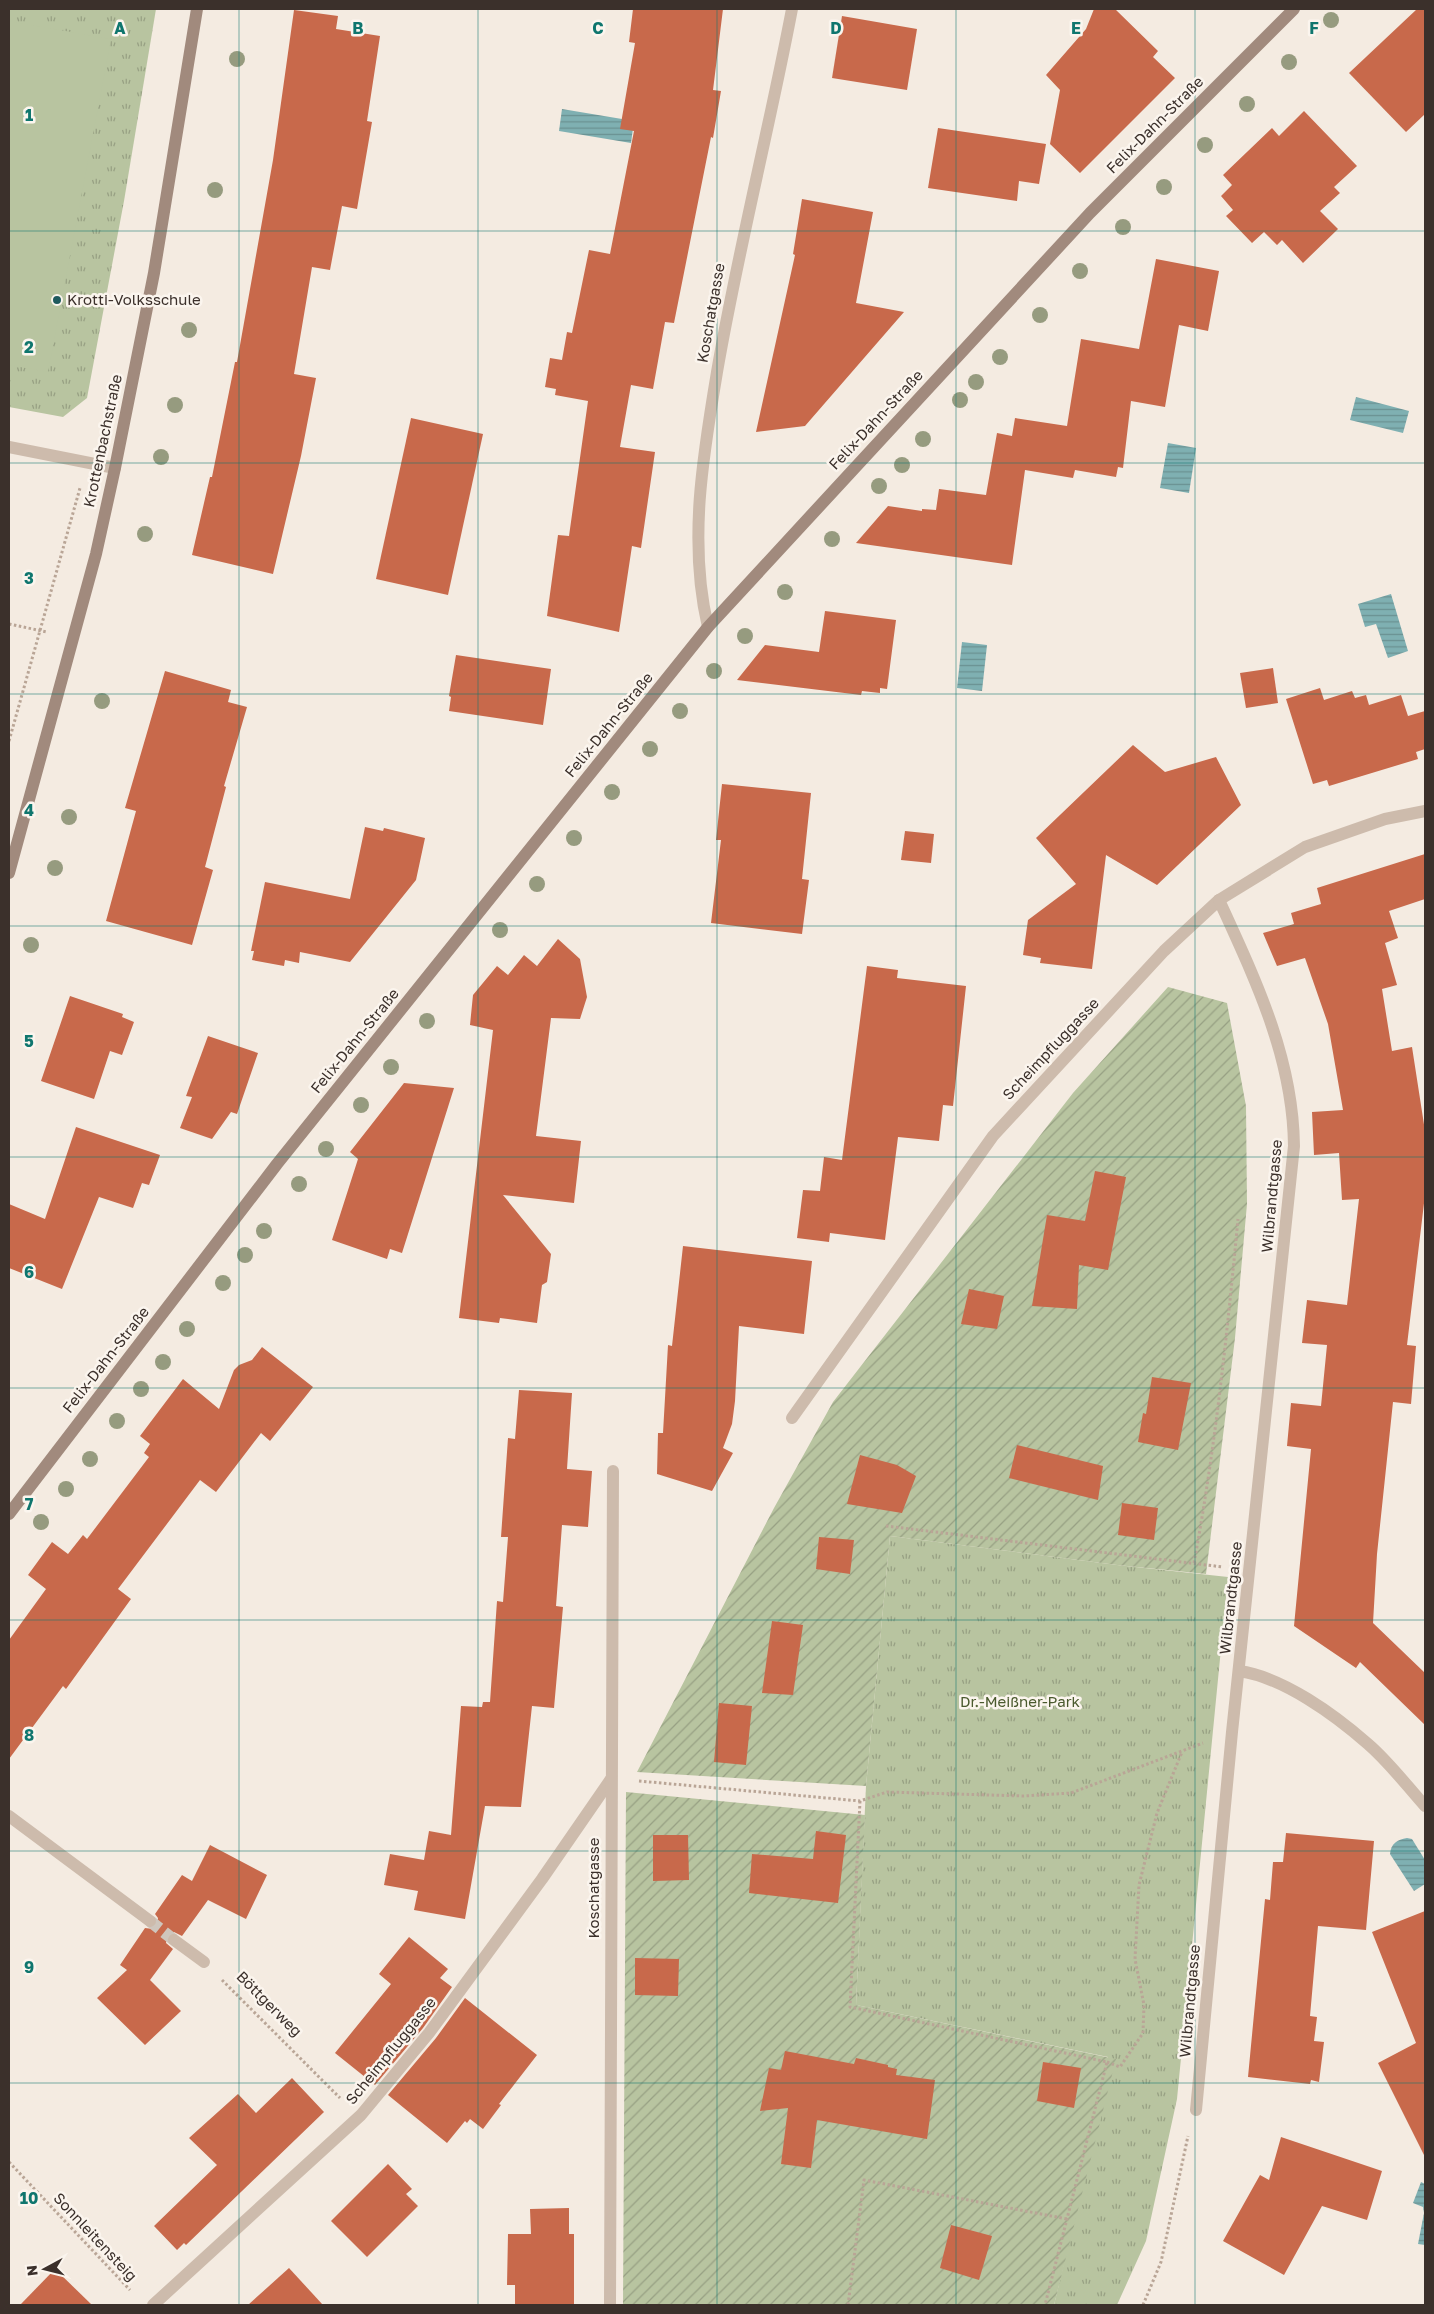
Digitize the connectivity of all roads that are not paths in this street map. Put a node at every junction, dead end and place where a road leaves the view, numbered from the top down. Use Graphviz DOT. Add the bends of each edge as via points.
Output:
graph roads {
  1 [pos="197,9"];
  2 [pos="792,9"];
  3 [pos="1294,9"];
  4 [pos="9,447"];
  5 [pos="115,468"];
  6 [pos="708,627"];
  7 [pos="1425,811"];
  8 [pos="9,873"];
  9 [pos="1219,900"];
  10 [pos="792,1418"];
  11 [pos="613,1471"];
  12 [pos="9,1514"];
  13 [pos="1239,1671"];
  14 [pos="611,1779"];
  15 [pos="1425,1806"];
  16 [pos="9,1816"];
  17 [pos="150,1921"];
  18 [pos="174,1940"];
  19 [pos="204,1962"];
  20 [pos="1196,2110"];
  21 [pos="153,2305"];
  22 [pos="610,2305"];
  1 -- 5 [label="street, Krottenbachstraße" via="154,273"];
  2 -- 6 [label="street, Koschatgasse" via="731,292 707,430 698,554 702,602"];
  3 -- 6 [label="street, Felix-Dahn-Straße" via="1090,213"];
  4 -- 5 [label="street"];
  5 -- 8 [label="street, Krottenbachstraße" via="96,554"];
  6 -- 12 [label="street, Felix-Dahn-Straße" via="277,1164"];
  7 -- 9 [label="street, Scheimpfluggasse" via="1385,819 1305,847"];
  9 -- 10 [label="street, Scheimpfluggasse" via="1164,951 993,1136"];
  9 -- 13 [label="street, Wilbrandtgasse" via="1261,991 1275,1032 1288,1080 1294,1122 1292,1173"];
  11 -- 14 [label="street, Koschatgasse"];
  13 -- 15 [label="street" via="1256,1674 1317,1705 1369,1744"];
  13 -- 20 [label="street, Wilbrandtgasse"];
  14 -- 21 [label="street, Scheimpfluggasse" via="446,2010 361,2116"];
  14 -- 22 [label="street, Koschatgasse"];
  16 -- 17 [label="street"];
  18 -- 19 [label="street"];
}
